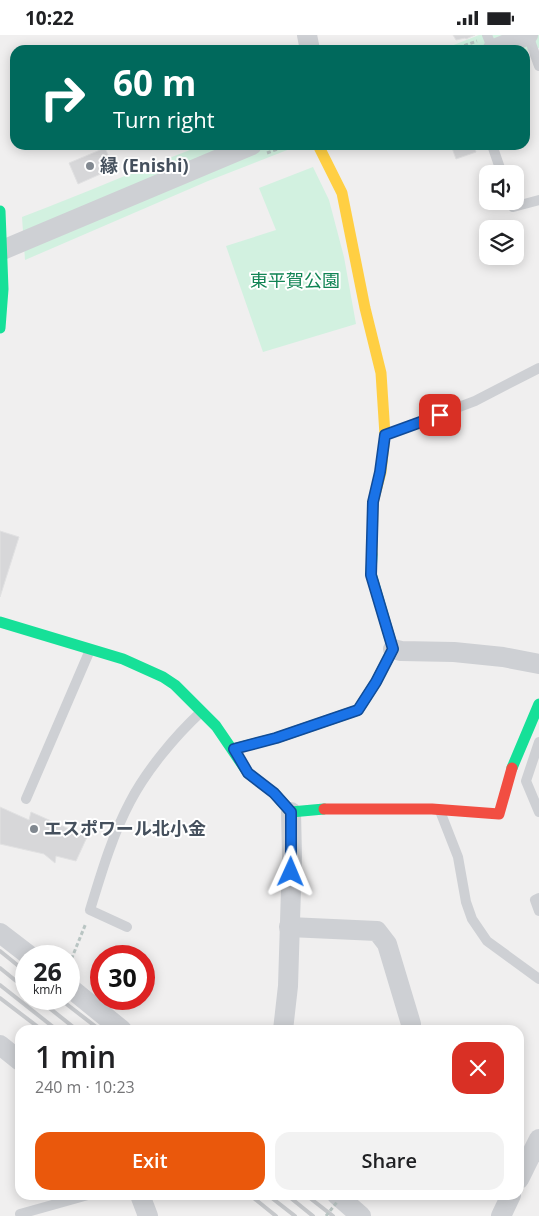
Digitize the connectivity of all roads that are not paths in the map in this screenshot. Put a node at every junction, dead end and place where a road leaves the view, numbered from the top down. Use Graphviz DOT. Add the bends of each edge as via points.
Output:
graph roads {
  1 [pos="528,35"];
  2 [pos="504,45"];
  3 [pos="539,66"];
  4 [pos="240,150"];
  5 [pos="320,150"];
  6 [pos="494,150"];
  7 [pos="499,165"];
  8 [pos="539,200"];
  9 [pos="524,204"];
  10 [pos="0,211"];
  11 [pos="1,250"];
  12 [pos="0,328"];
  13 [pos="539,368"];
  14 [pos="385,435"];
  15 [pos="0,622"];
  16 [pos="91,649"];
  17 [pos="393,649"];
  18 [pos="539,664"];
  19 [pos="539,704"];
  20 [pos="202,712"];
  21 [pos="539,742"];
  22 [pos="234,749"];
  23 [pos="26,799"];
  24 [pos="440,810"];
  25 [pos="291,812"];
  26 [pos="539,812"];
  27 [pos="539,898"];
  28 [pos="539,911"];
  29 [pos="127,927"];
  30 [pos="290,927"];
  31 [pos="0,933"];
  32 [pos="16,945"];
  33 [pos="539,979"];
  34 [pos="80,996"];
  35 [pos="411,1024"];
  36 [pos="116,1025"];
  37 [pos="286,1025"];
  38 [pos="0,1045"];
  39 [pos="15,1057"];
  40 [pos="539,1139"];
  41 [pos="524,1169"];
  42 [pos="70,1200"];
  43 [pos="142,1200"];
  44 [pos="340,1200"];
  45 [pos="353,1200"];
  46 [pos="509,1200"];
  47 [pos="20,1214"];
  48 [pos="359,1215"];
  49 [pos="148,1216"];
  50 [pos="501,1216"];
  1 -- 2 [label="street"];
  1 -- 3 [label="lane"];
  4 -- 11 [label="street"];
  5 -- 14 [label="street" via="342,193 348,218 364,308 381,373"];
  6 -- 7 [label="lane"];
  8 -- 9 [label="lane"];
  10 -- 11 [label="street"];
  11 -- 12 [label="street"];
  13 -- 14 [label="lane" via="475,401"];
  14 -- 17 [label="street" via="373,502 371,575"];
  15 -- 16 [label="street"];
  16 -- 20 [label="street" via="163,677"];
  16 -- 23 [label="lane"];
  17 -- 18 [label="street" via="454,652"];
  17 -- 22 [label="street" via="358,710"];
  19 -- 24 [label="street" via="512,769 499,814"];
  20 -- 22 [label="street"];
  20 -- 29 [label="lane" via="186,726 150,772 121,821 90,910"];
  21 -- 26 [label="lane" via="526,781"];
  22 -- 25 [label="street" via="248,773 274,793"];
  24 -- 25 [label="street"];
  24 -- 33 [label="lane" via="458,857 472,919 487,941"];
  25 -- 30 [label="street"];
  27 -- 28 [label="lane" via="535,900"];
  30 -- 35 [label="street" via="377,931 387,944"];
  30 -- 37 [label="street"];
  31 -- 32 [label="street"];
  34 -- 36 [label="street"];
  38 -- 39 [label="street"];
  40 -- 41 [label="street"];
  42 -- 47 [label="lane"];
  43 -- 49 [label="street"];
  44 -- 48 [label="street"];
  45 -- 48 [label="lane"];
  46 -- 50 [label="street"];
}
